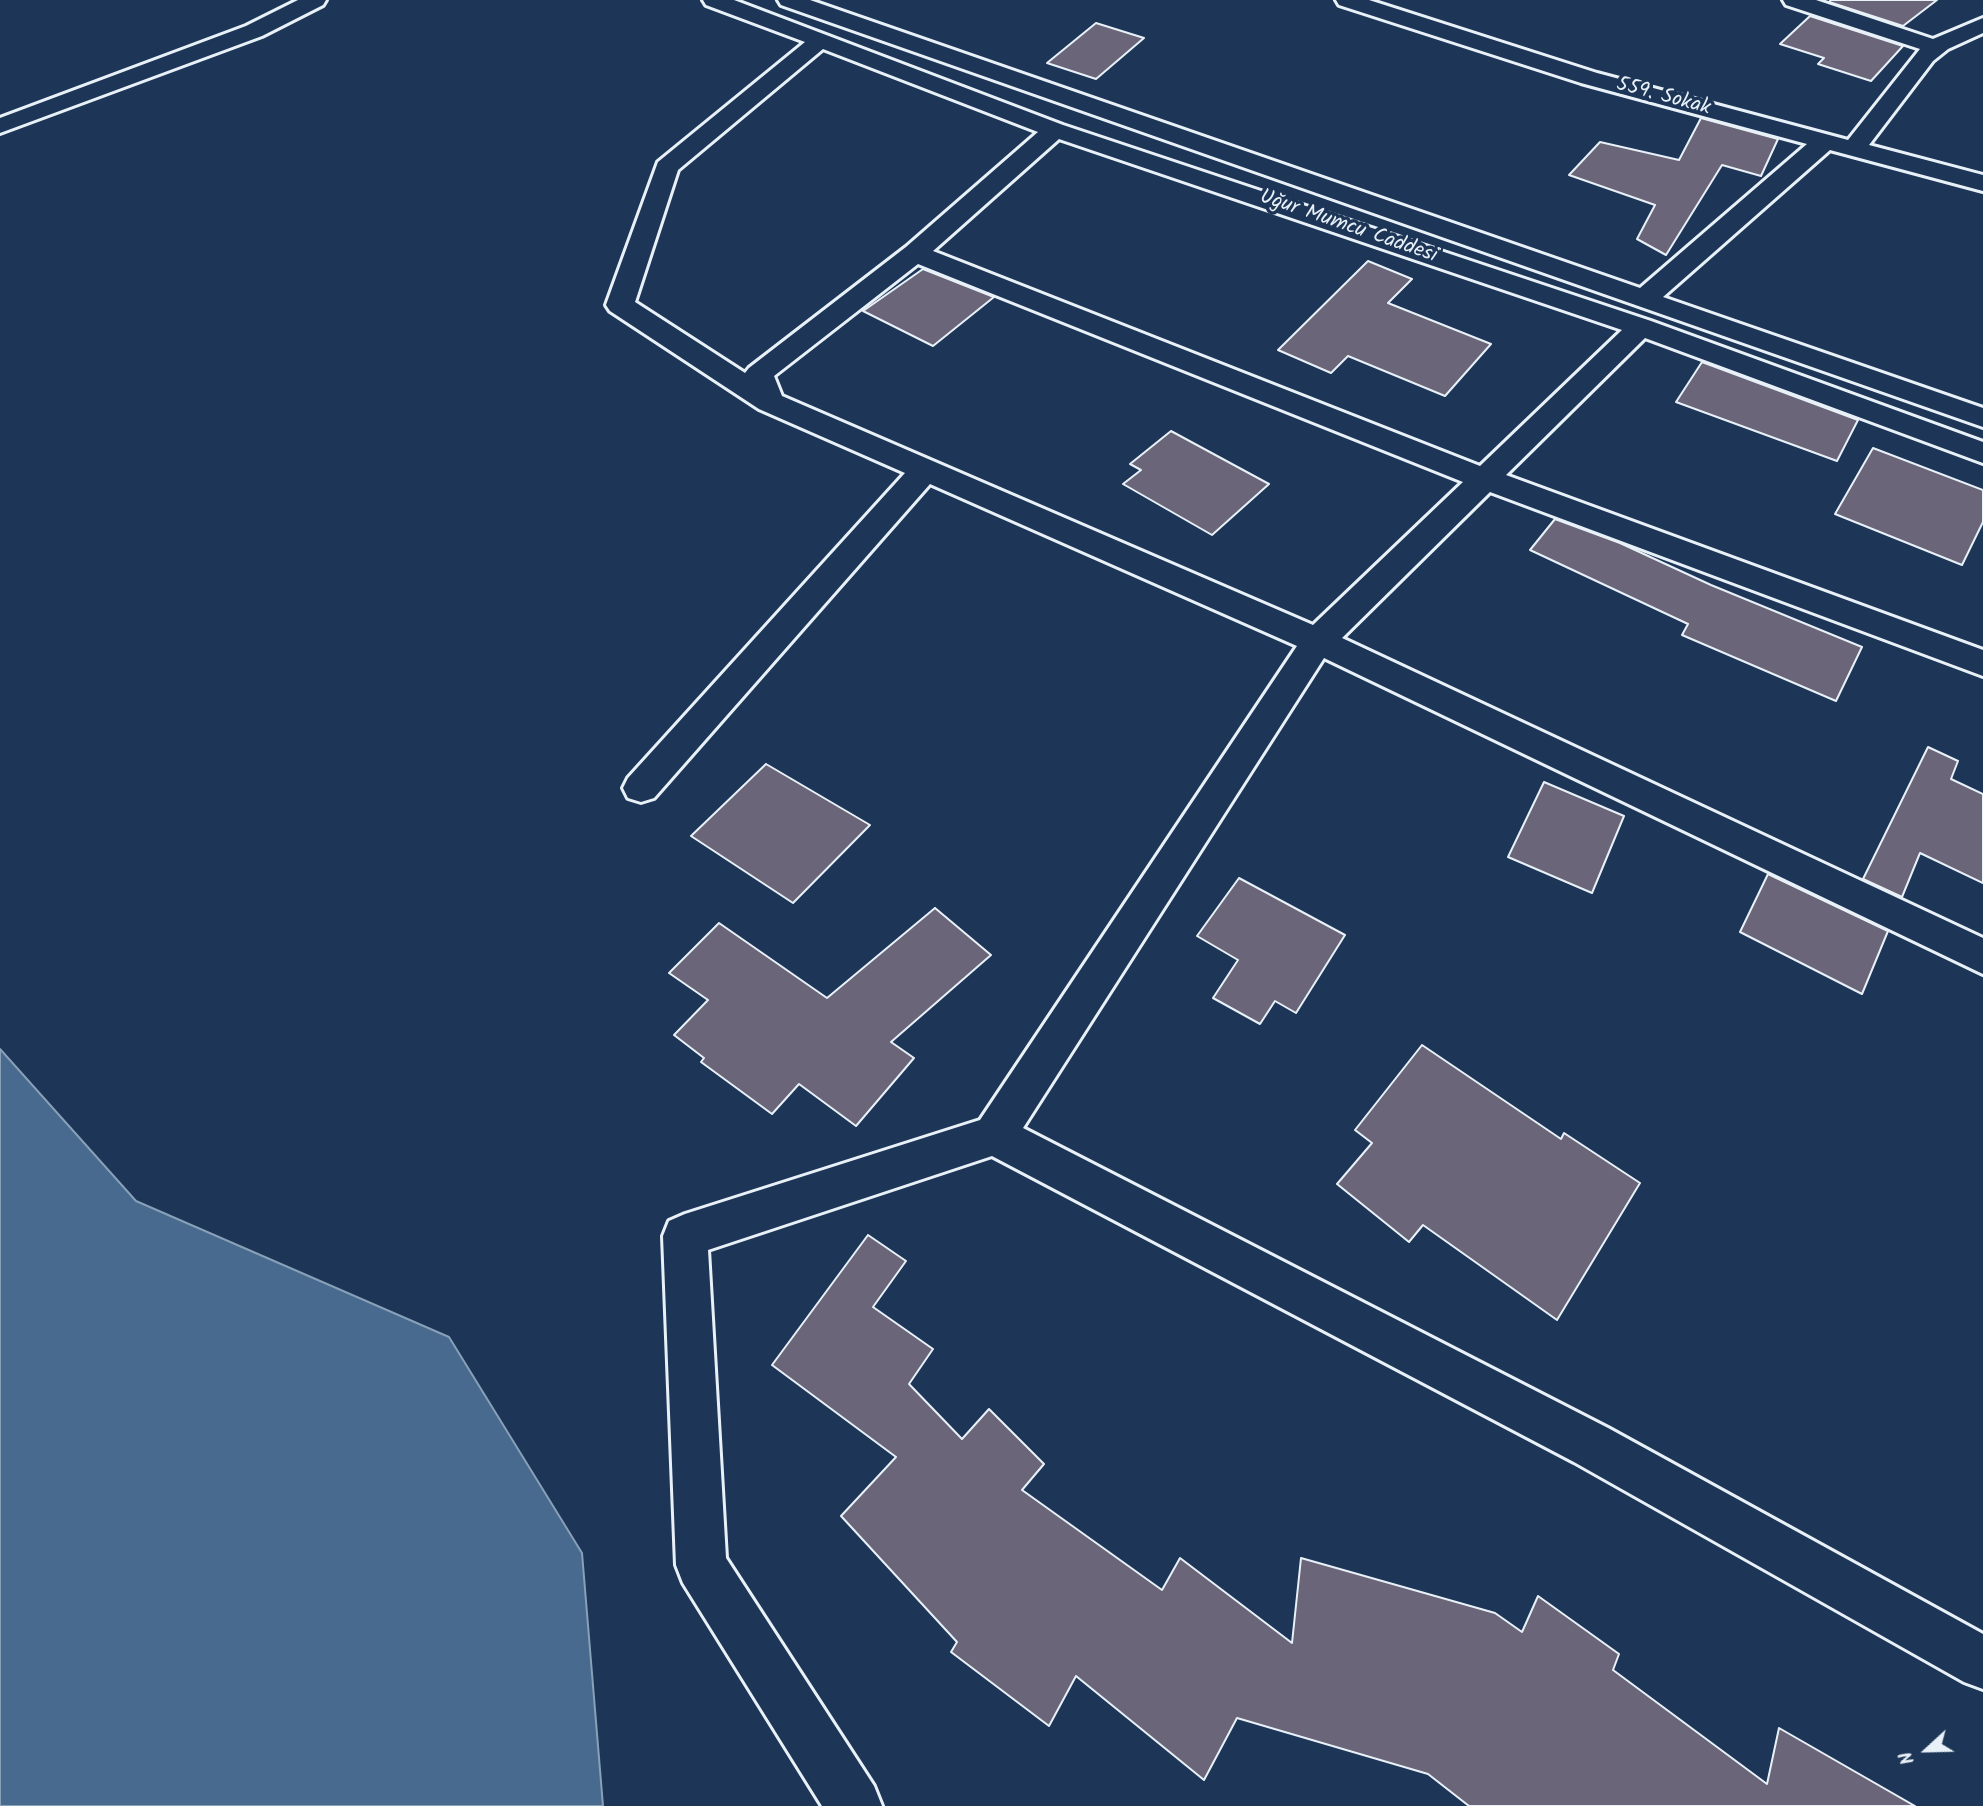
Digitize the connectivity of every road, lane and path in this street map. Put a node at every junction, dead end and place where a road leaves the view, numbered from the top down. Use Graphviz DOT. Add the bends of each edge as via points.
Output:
graph roads {
  1 [pos="315,0"];
  2 [pos="714,0"];
  3 [pos="789,0"];
  4 [pos="1347,0"];
  5 [pos="1794,0"];
  6 [pos="1983,25"];
  7 [pos="820,41"];
  8 [pos="1936,47"];
  9 [pos="0,125"];
  10 [pos="1055,130"];
  11 [pos="1826,140"];
  12 [pos="1854,148"];
  13 [pos="1983,183"];
  14 [pos="915,253"];
  15 [pos="1642,313"];
  16 [pos="769,402"];
  17 [pos="1983,418"];
  18 [pos="1983,453"];
  19 [pos="924,471"];
  20 [pos="1483,478"];
  21 [pos="1318,641"];
  22 [pos="1983,663"];
  23 [pos="641,788"];
  24 [pos="1983,957"];
  25 [pos="994,1135"];
  26 [pos="1983,1663"];
  27 [pos="853,1806"];
  1 -- 9 [label="street" via="254,31"];
  2 -- 7 [label="street, Uğur Mumcu Caddesi"];
  3 -- 15 [label="street, Uğur Mumcu Caddesi"];
  4 -- 11 [label="street, 559. Sokak" via="1589,78"];
  5 -- 8 [label="street"];
  6 -- 8 [label="street"];
  7 -- 10 [label="street, Uğur Mumcu Caddesi"];
  7 -- 16 [label="street" via="667,167 620,305"];
  8 -- 12 [label="street" via="1913,69"];
  10 -- 14 [label="street"];
  10 -- 15 [label="street, Uğur Mumcu Caddesi"];
  11 -- 12 [label="street, 559. Sokak"];
  11 -- 15 [label="street"];
  12 -- 13 [label="street, 559. Sokak"];
  14 -- 16 [label="street" via="759,374"];
  14 -- 20 [label="street"];
  15 -- 17 [label="street, Uğur Mumcu Caddesi"];
  15 -- 18 [label="street, Uğur Mumcu Caddesi"];
  15 -- 20 [label="street"];
  16 -- 19 [label="street"];
  19 -- 21 [label="street"];
  19 -- 23 [label="street"];
  20 -- 21 [label="street"];
  20 -- 22 [label="street"];
  21 -- 24 [label="street"];
  21 -- 25 [label="street"];
  25 -- 26 [label="street" via="1591,1444"];
  25 -- 27 [label="street" via="685,1236 701,1565"];
}
